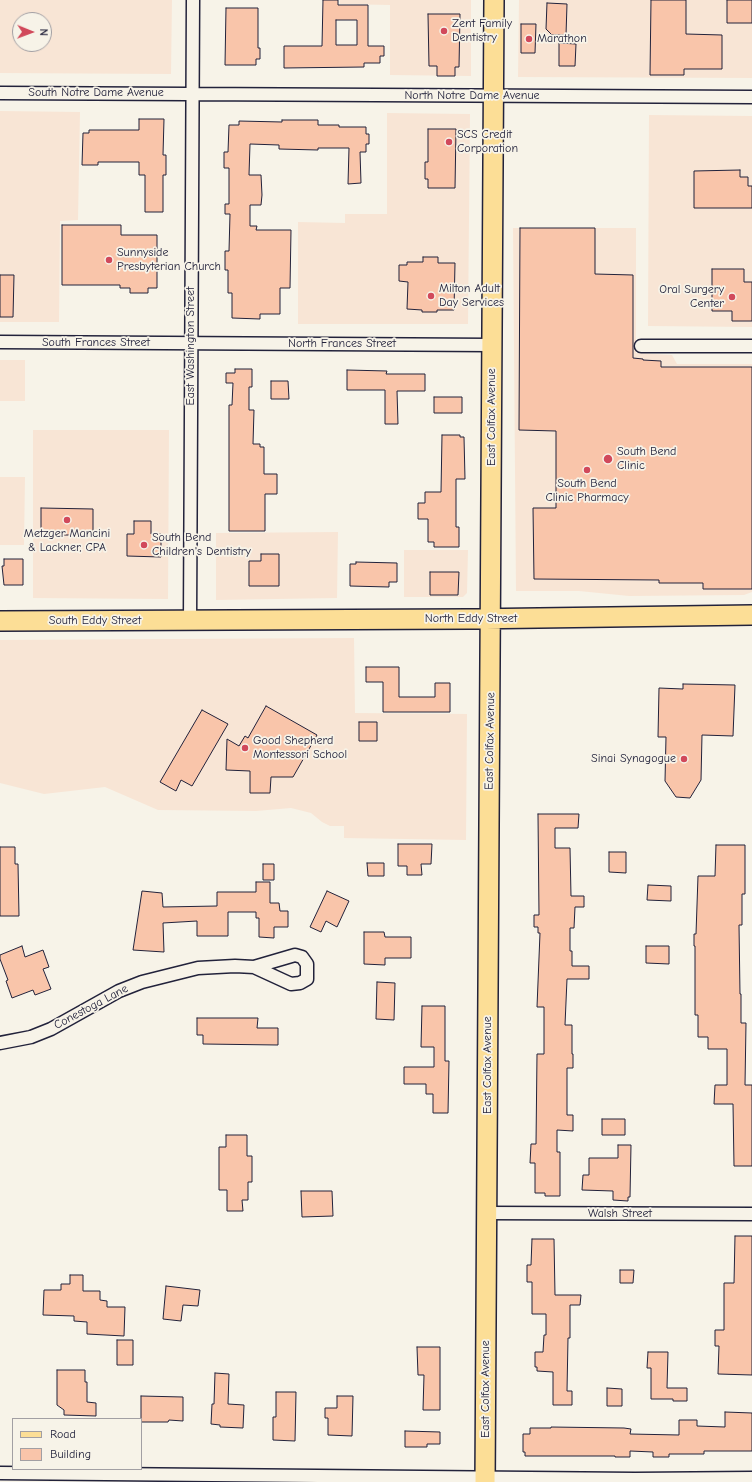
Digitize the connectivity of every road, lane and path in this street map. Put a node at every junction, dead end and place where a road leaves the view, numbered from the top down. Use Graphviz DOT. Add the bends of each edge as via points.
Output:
graph roads {
  1 [pos="193,0"];
  2 [pos="494,0"];
  3 [pos="0,93"];
  4 [pos="192,94"];
  5 [pos="494,96"];
  6 [pos="752,98"];
  7 [pos="0,342"];
  8 [pos="192,344"];
  9 [pos="492,345"];
  10 [pos="641,346"];
  11 [pos="752,346"];
  12 [pos="752,614"];
  13 [pos="491,619"];
  14 [pos="0,621"];
  15 [pos="190,621"];
  16 [pos="254,967"];
  17 [pos="0,1043"];
  18 [pos="487,1213"];
  19 [pos="752,1214"];
  20 [pos="0,1473"];
  21 [pos="186,1478"];
  22 [pos="752,1478"];
  23 [pos="485,1480"];
  1 -- 4 [label="street, East Washington Street"];
  2 -- 5 [label="main road, East Colfax Avenue"];
  3 -- 4 [label="street, South Notre Dame Avenue"];
  4 -- 5 [label="street, North Notre Dame Avenue"];
  4 -- 8 [label="street, East Washington Street"];
  5 -- 6 [label="street, North Notre Dame Avenue"];
  5 -- 9 [label="main road, East Colfax Avenue"];
  7 -- 8 [label="street, South Frances Street"];
  8 -- 9 [label="street, North Frances Street"];
  8 -- 15 [label="street, East Washington Street"];
  9 -- 13 [label="main road, East Colfax Avenue"];
  10 -- 11 [label="street"];
  12 -- 13 [label="main road, North Eddy Street"];
  13 -- 15 [label="main road, North Eddy Street"];
  13 -- 18 [label="main road, East Colfax Avenue"];
  14 -- 15 [label="main road, South Eddy Street"];
  16 -- 17 [label="street, Conestoga Lane" via="198,968 142,982 119,990 51,1029 31,1037"];
  18 -- 19 [label="street, Walsh Street"];
  18 -- 23 [label="main road, East Colfax Avenue"];
  20 -- 21 [label="street"];
  21 -- 23 [label="street"];
  22 -- 23 [label="street"];
}
